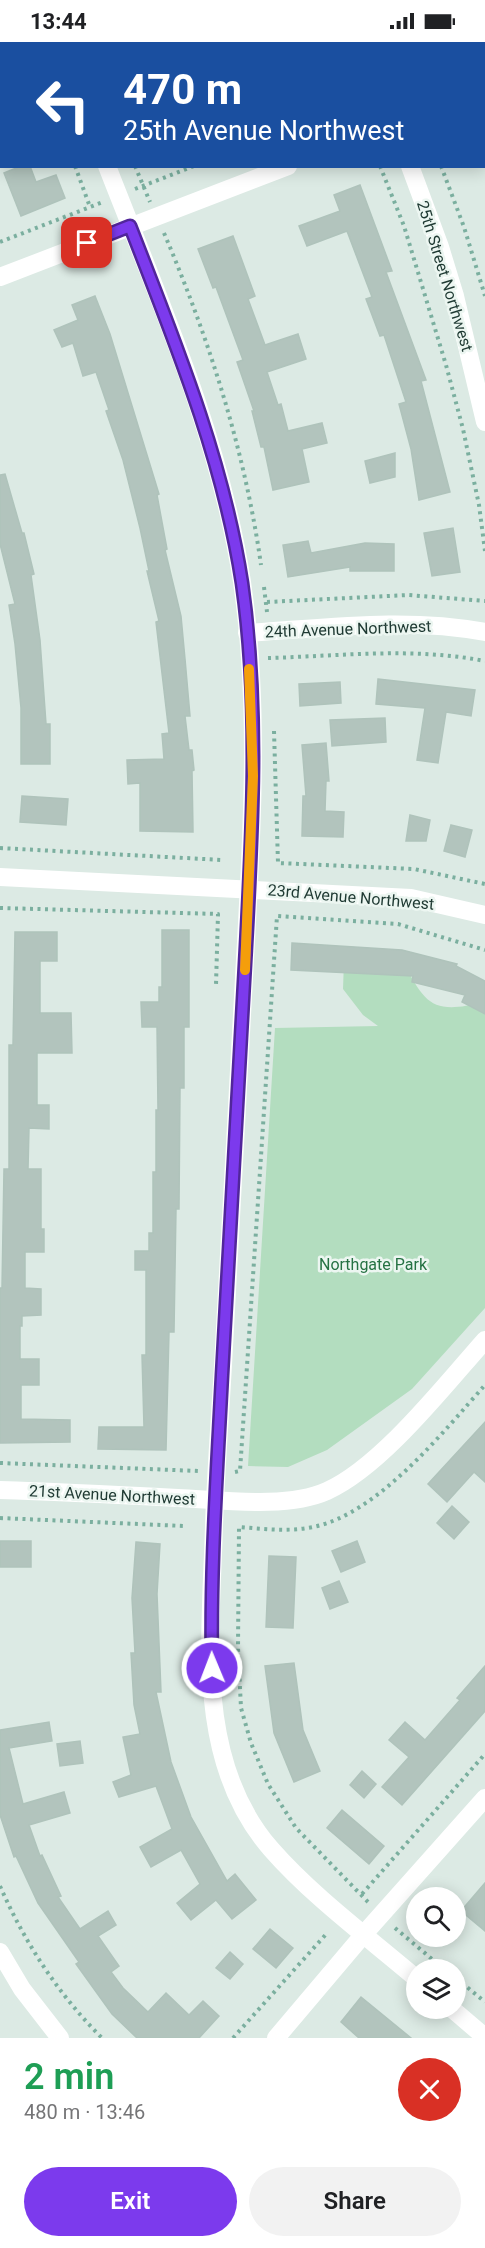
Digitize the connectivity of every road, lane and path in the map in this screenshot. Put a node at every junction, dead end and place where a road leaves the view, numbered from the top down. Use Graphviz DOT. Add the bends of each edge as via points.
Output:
graph roads {
  1 [pos="76,168"];
  2 [pos="108,168"];
  3 [pos="136,168"];
  4 [pos="189,168"];
  5 [pos="283,168"];
  6 [pos="381,168"];
  7 [pos="411,168"];
  8 [pos="442,168"];
  9 [pos="130,226"];
  10 [pos="165,235"];
  11 [pos="0,243"];
  12 [pos="0,277"];
  13 [pos="485,296"];
  14 [pos="485,422"];
  15 [pos="485,550"];
  16 [pos="261,567"];
  17 [pos="262,577"];
  18 [pos="485,601"];
  19 [pos="485,632"];
  20 [pos="247,633"];
  21 [pos="268,658"];
  22 [pos="485,661"];
  23 [pos="0,848"];
  24 [pos="222,860"];
  25 [pos="278,862"];
  26 [pos="0,877"];
  27 [pos="485,884"];
  28 [pos="249,889"];
  29 [pos="0,908"];
  30 [pos="485,915"];
  31 [pos="485,950"];
  32 [pos="216,985"];
  33 [pos="485,1340"];
  34 [pos="0,1463"];
  35 [pos="217,1472"];
  36 [pos="0,1490"];
  37 [pos="215,1499"];
  38 [pos="0,1518"];
  39 [pos="184,1526"];
  40 [pos="239,1527"];
  41 [pos="485,1754"];
  42 [pos="485,1798"];
  43 [pos="0,1886"];
  44 [pos="362,1894"];
  45 [pos="381,1916"];
  46 [pos="328,1932"];
  47 [pos="364,1934"];
  48 [pos="0,1952"];
  49 [pos="433,1959"];
  50 [pos="406,1970"];
  51 [pos="466,1986"];
  52 [pos="485,2002"];
  53 [pos="465,2019"];
  54 [pos="485,2037"];
  55 [pos="60,2038"];
  56 [pos="102,2038"];
  57 [pos="233,2038"];
  58 [pos="276,2038"];
  1 -- 11 [label="path" via="90,207"];
  2 -- 9 [label="street"];
  3 -- 4 [label="path" via="142,186"];
  5 -- 9 [label="street"];
  6 -- 15 [label="path" via="404,226 449,376 479,506"];
  7 -- 14 [label="street, 25th Street Northwest" via="440,247"];
  8 -- 13 [label="path"];
  9 -- 12 [label="street"];
  9 -- 20 [label="street" via="204,423 233,532"];
  10 -- 16 [label="path" via="198,318 228,413 254,516"];
  17 -- 18 [label="path" via="267,602 408,595"];
  19 -- 20 [label="street, 24th Avenue Northwest" via="408,624"];
  20 -- 28 [label="street" via="253,722"];
  21 -- 22 [label="path" via="408,652"];
  23 -- 24 [label="path"];
  25 -- 27 [label="path" via="414,869"];
  26 -- 28 [label="street, 23rd Avenue Northwest"];
  28 -- 30 [label="street, 23rd Avenue Northwest" via="411,898"];
  28 -- 35 [label="street"];
  29 -- 32 [label="path" via="218,914"];
  31 -- 35 [label="path" via="398,924 277,915 240,1472"];
  33 -- 37 [label="street, 21st Avenue Northwest" via="395,1438 345,1481 308,1498"];
  34 -- 35 [label="path"];
  35 -- 37 [label="street"];
  36 -- 37 [label="street, 21st Avenue Northwest"];
  37 -- 47 [label="street" via="213,1705 228,1774 243,1807 270,1848 294,1875"];
  38 -- 39 [label="path"];
  40 -- 44 [label="path" via="241,1708 251,1743 268,1785 296,1828"];
  41 -- 44 [label="path"];
  42 -- 45 [label="street"];
  43 -- 56 [label="path" via="46,1972"];
  44 -- 45 [label="path"];
  45 -- 47 [label="street"];
  45 -- 49 [label="path"];
  46 -- 57 [label="path"];
  47 -- 50 [label="street"];
  47 -- 58 [label="street"];
  48 -- 55 [label="street" via="22,1989"];
  51 -- 52 [label="path"];
  53 -- 54 [label="street"];
}
